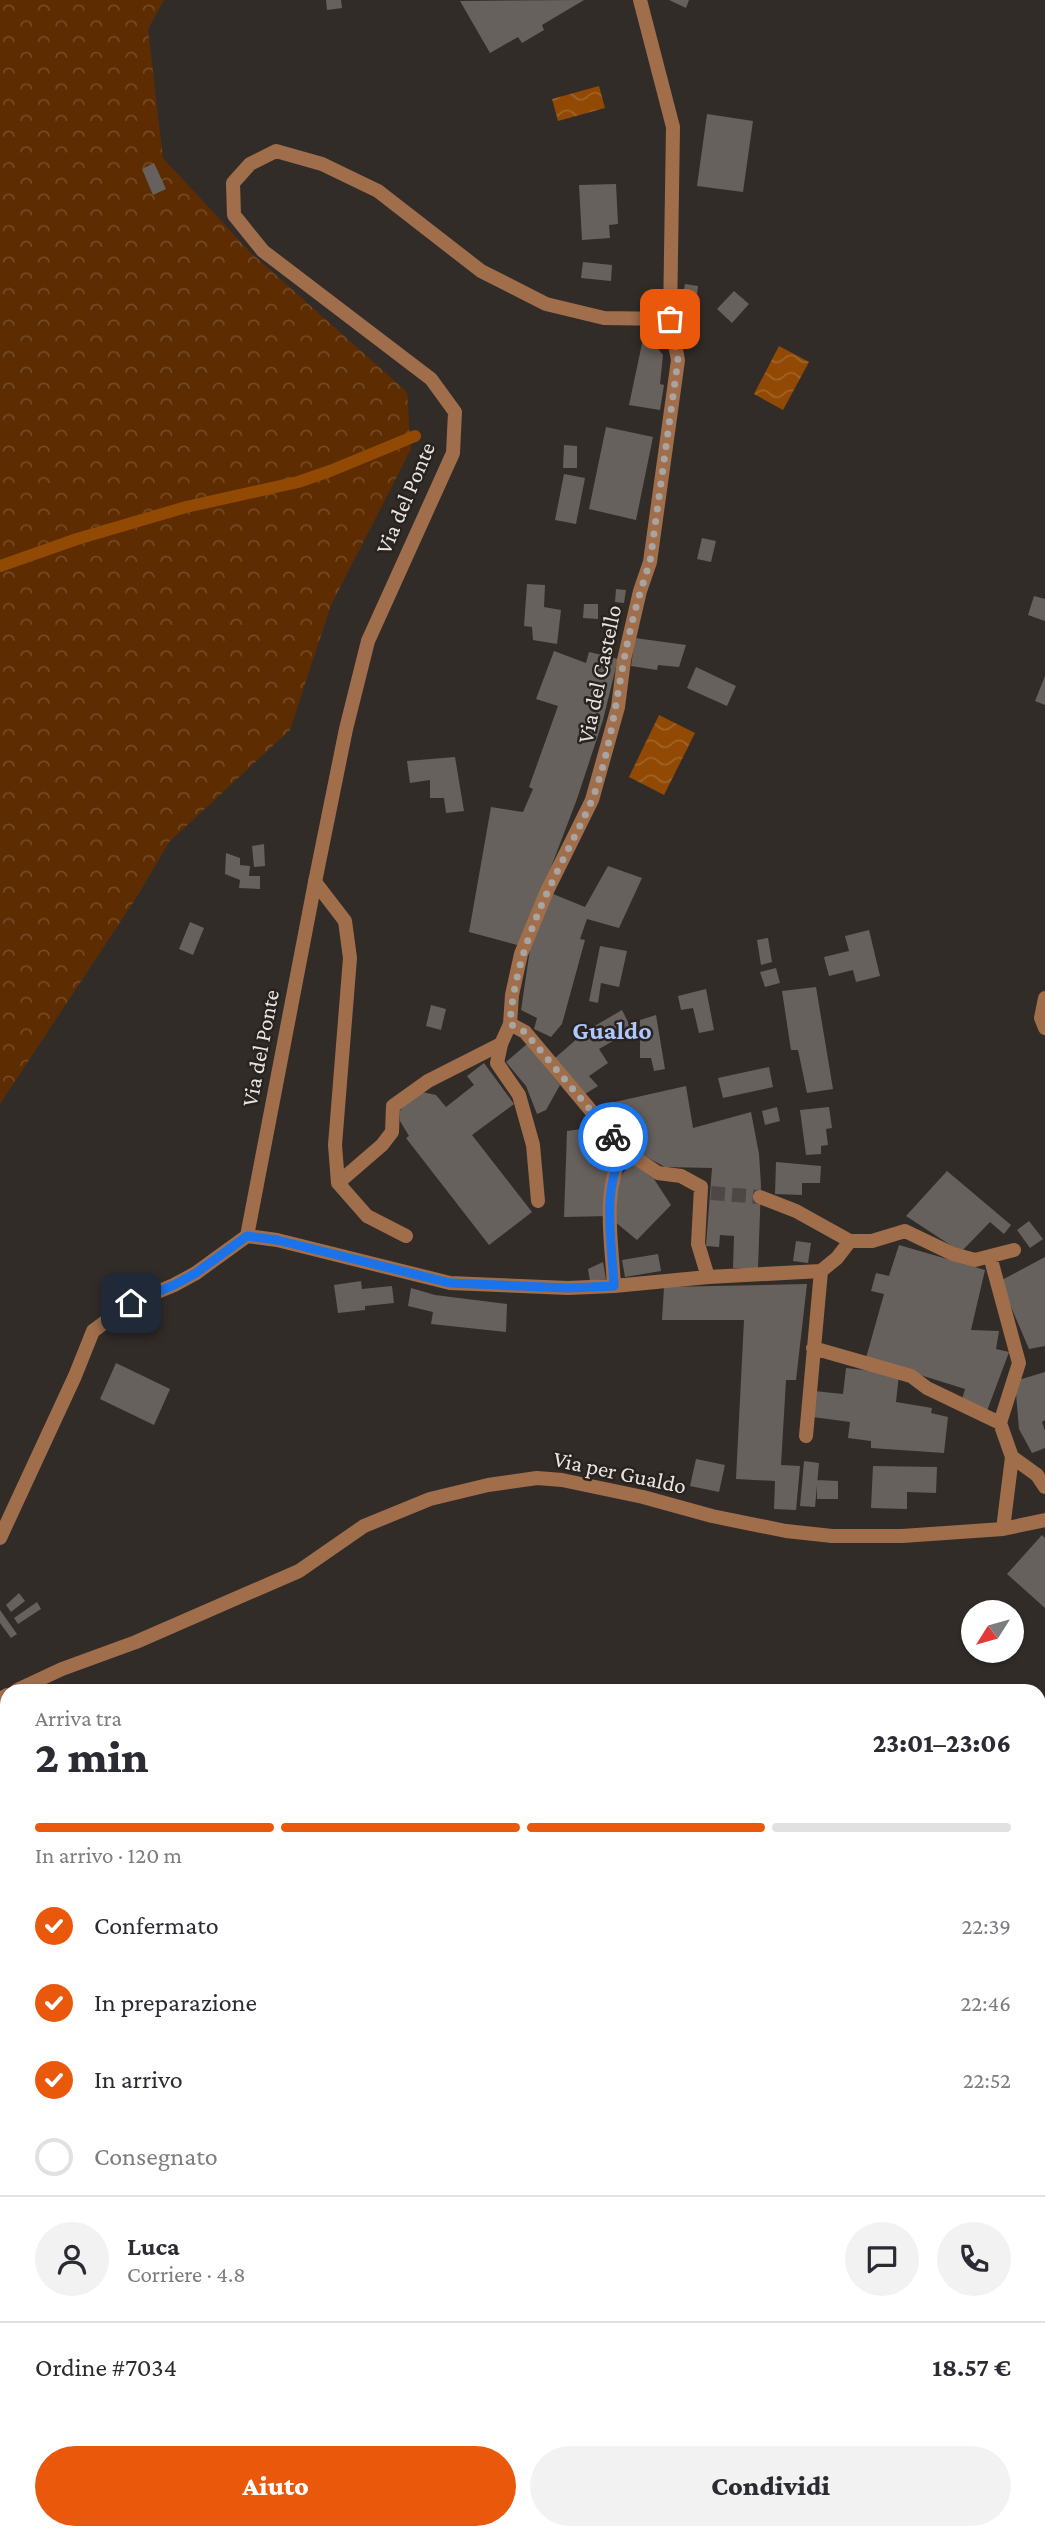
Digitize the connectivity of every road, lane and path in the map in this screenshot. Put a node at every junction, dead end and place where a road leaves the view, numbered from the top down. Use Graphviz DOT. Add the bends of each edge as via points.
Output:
graph roads {
  1 [pos="640,0"];
  2 [pos="670,319"];
  3 [pos="314,882"];
  4 [pos="1045,998"];
  5 [pos="510,1024"];
  6 [pos="1045,1028"];
  7 [pos="501,1044"];
  8 [pos="624,1150"];
  9 [pos="338,1183"];
  10 [pos="761,1197"];
  11 [pos="538,1201"];
  12 [pos="247,1236"];
  13 [pos="406,1236"];
  14 [pos="850,1241"];
  15 [pos="1014,1250"];
  16 [pos="990,1256"];
  17 [pos="821,1271"];
  18 [pos="708,1277"];
  19 [pos="614,1286"];
  20 [pos="813,1348"];
  21 [pos="1000,1423"];
  22 [pos="806,1436"];
  23 [pos="1012,1457"];
  24 [pos="1045,1487"];
  25 [pos="1045,1520"];
  26 [pos="1003,1530"];
  27 [pos="0,1538"];
  28 [pos="30,1684"];
  1 -- 2 [label="street" via="673,127"];
  2 -- 3 [label="street, Via del Ponte" via="604,318 546,304 481,271 378,191 322,164 276,151 250,164 233,183 234,215 263,251 431,379 455,412 453,453 368,641"];
  2 -- 5 [label="street, Via del Castello" via="678,360 650,562 624,660 618,707 592,800 521,954"];
  3 -- 9 [label="street" via="345,921 350,958 335,1145"];
  3 -- 12 [label="street, Via del Ponte"];
  4 -- 6 [label="street" via="1041,1018"];
  5 -- 7 [label="street, Via del Castello"];
  5 -- 8 [label="street" via="525,1032"];
  7 -- 9 [label="street" via="428,1081 393,1106 392,1132"];
  7 -- 11 [label="street" via="497,1063 519,1095 533,1145"];
  8 -- 18 [label="street" via="658,1173 681,1176 706,1190 698,1244"];
  8 -- 19 [label="street" via="612,1177"];
  9 -- 13 [label="street" via="367,1216"];
  10 -- 14 [label="street"];
  12 -- 19 [label="street" via="450,1283"];
  12 -- 27 [label="street" via="196,1273 131,1303 93,1331"];
  14 -- 16 [label="street" via="872,1241 905,1231 953,1254 975,1260"];
  14 -- 17 [label="street"];
  15 -- 16 [label="street"];
  16 -- 21 [label="street" via="1019,1363"];
  17 -- 18 [label="street"];
  17 -- 20 [label="street"];
  18 -- 19 [label="street"];
  20 -- 21 [label="street" via="911,1376"];
  20 -- 22 [label="street"];
  21 -- 23 [label="street"];
  23 -- 24 [label="street"];
  23 -- 26 [label="street"];
  25 -- 26 [label="street, Via per Gualdo"];
  26 -- 28 [label="street, Via per Gualdo" via="832,1536 712,1516 562,1479 488,1485 430,1499 364,1526 299,1571"];
}
